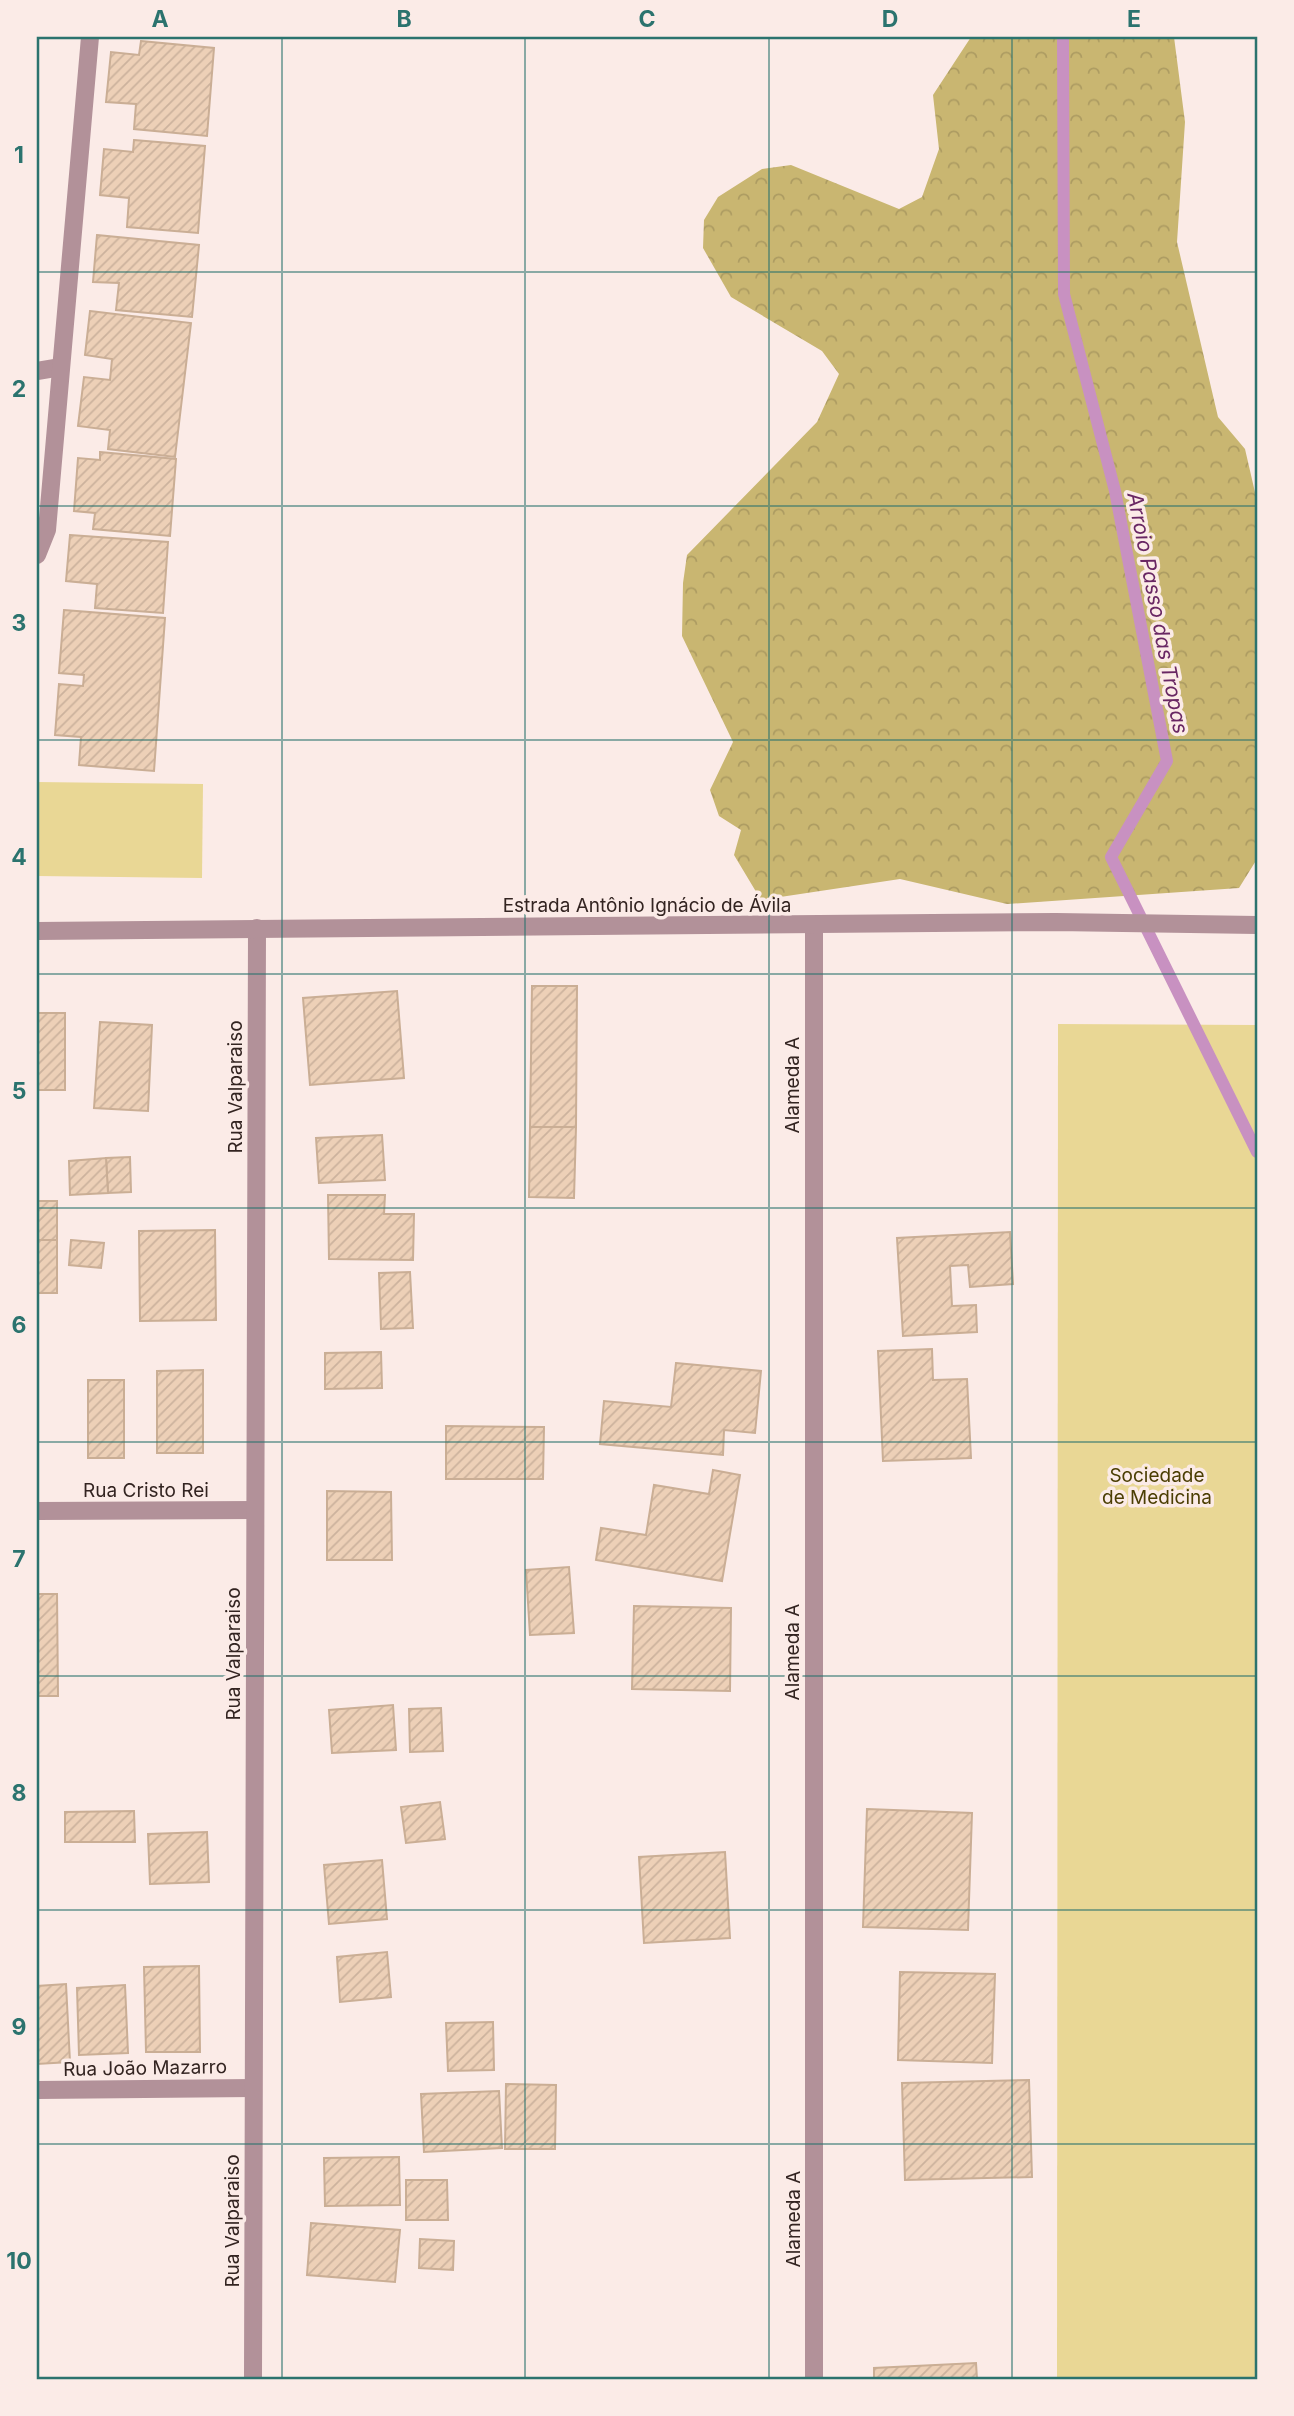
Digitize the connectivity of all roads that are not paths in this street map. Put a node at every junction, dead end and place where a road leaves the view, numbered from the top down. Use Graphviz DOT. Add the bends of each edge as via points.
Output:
graph roads {
  1 [pos="90,37"];
  2 [pos="61,367"];
  3 [pos="37,371"];
  4 [pos="37,555"];
  5 [pos="814,925"];
  6 [pos="1257,925"];
  7 [pos="257,928"];
  8 [pos="37,931"];
  9 [pos="255,1510"];
  10 [pos="37,1511"];
  11 [pos="253,2088"];
  12 [pos="37,2091"];
  13 [pos="253,2379"];
  14 [pos="814,2379"];
  1 -- 2 [label="street"];
  2 -- 3 [label="street"];
  2 -- 4 [label="street" via="47,530"];
  5 -- 6 [label="street, Estrada Antônio Ignácio de Ávila"];
  5 -- 7 [label="street, Estrada Antônio Ignácio de Ávila"];
  5 -- 14 [label="street, Alameda A"];
  7 -- 8 [label="street, Estrada Antônio Ignácio de Ávila"];
  7 -- 9 [label="street, Rua Valparaiso"];
  9 -- 10 [label="street, Rua Cristo Rei"];
  9 -- 11 [label="street, Rua Valparaiso"];
  11 -- 12 [label="street, Rua João Mazarro"];
  11 -- 13 [label="street, Rua Valparaiso"];
}
